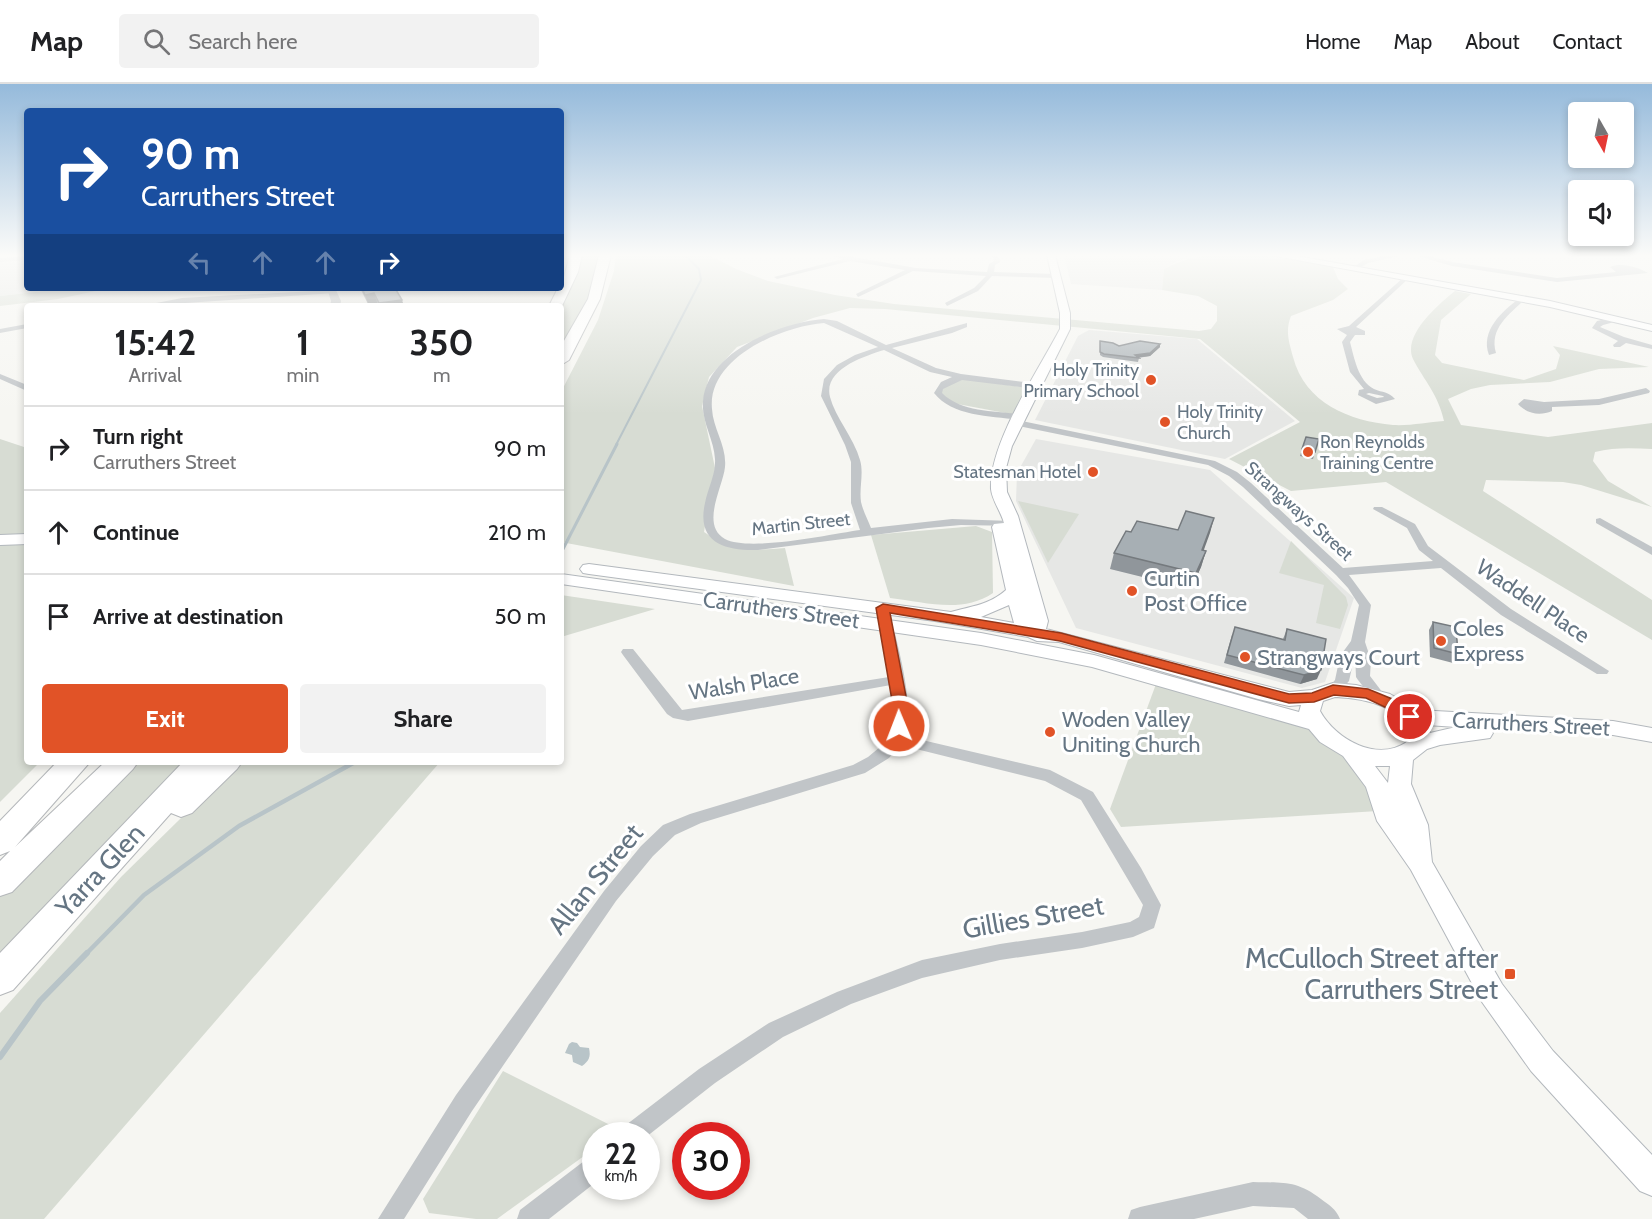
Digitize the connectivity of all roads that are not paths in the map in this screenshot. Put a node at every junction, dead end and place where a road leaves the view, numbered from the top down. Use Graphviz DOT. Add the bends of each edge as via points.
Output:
graph roads {
  1 [pos="589,308"];
  2 [pos="1064,308"];
  3 [pos="1375,308"];
  4 [pos="1513,308"];
  5 [pos="1559,308"];
  6 [pos="1612,319"];
  7 [pos="964,325"];
  8 [pos="24,326"];
  9 [pos="0,330"];
  10 [pos="1652,330"];
  11 [pos="1652,347"];
  12 [pos="884,348"];
  13 [pos="1492,353"];
  14 [pos="564,354"];
  15 [pos="0,376"];
  16 [pos="961,377"];
  17 [pos="1036,386"];
  18 [pos="24,387"];
  19 [pos="1369,390"];
  20 [pos="1650,390"];
  21 [pos="1545,405"];
  22 [pos="1018,422"];
  23 [pos="1378,509"];
  24 [pos="1600,521"];
  25 [pos="1006,524"];
  26 [pos="24,529"];
  27 [pos="0,530"];
  28 [pos="867,533"];
  29 [pos="24,539"];
  30 [pos="0,540"];
  31 [pos="1652,552"];
  32 [pos="1442,564"];
  33 [pos="564,566"];
  34 [pos="1340,572"];
  35 [pos="564,579"];
  36 [pos="1015,591"];
  37 [pos="935,615"];
  38 [pos="884,616"];
  39 [pos="1035,633"];
  40 [pos="981,639"];
  41 [pos="1358,642"];
  42 [pos="628,652"];
  43 [pos="1094,661"];
  44 [pos="1602,671"];
  45 [pos="896,680"];
  46 [pos="1324,694"];
  47 [pos="1379,698"];
  48 [pos="1410,717"];
  49 [pos="1313,723"];
  50 [pos="1652,735"];
  51 [pos="896,739"];
  52 [pos="1652,740"];
  53 [pos="1411,750"];
  54 [pos="1351,751"];
  55 [pos="72,765"];
  56 [pos="120,765"];
  57 [pos="198,765"];
  58 [pos="224,765"];
  59 [pos="0,842"];
  60 [pos="1420,863"];
  61 [pos="0,882"];
  62 [pos="11,966"];
  63 [pos="648,1122"];
  64 [pos="582,1178"];
  65 [pos="1652,1179"];
  66 [pos="390,1219"];
  67 [pos="529,1219"];
  68 [pos="1140,1219"];
  69 [pos="1328,1219"];
  1 -- 14 [label="highway"];
  2 -- 17 [label="main road" via="1065,327"];
  3 -- 19 [label="street" via="1346,342 1354,372"];
  4 -- 13 [label="street" via="1490,336"];
  5 -- 6 [label="main road"];
  6 -- 10 [label="main road"];
  6 -- 11 [label="street" via="1596,327 1619,342"];
  7 -- 12 [label="street"];
  8 -- 9 [label="street"];
  12 -- 16 [label="street" via="933,370"];
  12 -- 28 [label="street" via="842,364 824,389 856,462 856,503"];
  12 -- 28 [label="street, Martin Street" via="830,321 801,325 762,339 735,355 713,380 706,404 720,460 710,504 710,531 717,539 751,547"];
  15 -- 18 [label="street"];
  16 -- 17 [label="street"];
  16 -- 22 [label="street, Strangways Street" via="939,388 942,399"];
  17 -- 22 [label="main road"];
  20 -- 21 [label="street" via="1599,402"];
  22 -- 25 [label="main road" via="999,468"];
  22 -- 34 [label="street, Strangways Street" via="1224,469"];
  23 -- 32 [label="street, Waddell Place" via="1411,526 1423,548"];
  24 -- 31 [label="street"];
  25 -- 28 [label="street, Martin Street" via="943,523"];
  25 -- 36 [label="main road"];
  25 -- 39 [label="main road" via="1039,621"];
  26 -- 27 [label="main road"];
  29 -- 30 [label="main road"];
  32 -- 34 [label="street, Waddell Place"];
  32 -- 44 [label="street, Waddell Place" via="1506,612"];
  33 -- 38 [label="main road, Carruthers Street"];
  34 -- 41 [label="street, Strangways Street" via="1365,605"];
  35 -- 38 [label="main road, Carruthers Street"];
  36 -- 37 [label="main road" via="1000,604 977,613"];
  36 -- 39 [label="main road" via="1022,621"];
  37 -- 38 [label="main road, Carruthers Street"];
  37 -- 39 [label="main road, Carruthers Street"];
  38 -- 40 [label="main road, Carruthers Street"];
  38 -- 45 [label="street"];
  39 -- 40 [label="main road" via="1014,640"];
  39 -- 43 [label="main road"];
  39 -- 46 [label="main road, Carruthers Street" via="1289,699"];
  40 -- 43 [label="main road, Carruthers Street"];
  41 -- 46 [label="street, Strangways Street" via="1347,656 1342,681"];
  41 -- 47 [label="street, Strangways Street" via="1364,660 1363,677"];
  42 -- 45 [label="street, Walsh Place" via="678,715"];
  43 -- 49 [label="main road, Carruthers Street"];
  45 -- 51 [label="street" via="902,712"];
  46 -- 47 [label="main road, Carruthers Street" via="1350,690"];
  46 -- 49 [label="main road" via="1309,711"];
  47 -- 48 [label="main road, Carruthers Street"];
  48 -- 50 [label="main road, Carruthers Street" via="1613,728"];
  48 -- 53 [label="main road" via="1419,729"];
  49 -- 54 [label="main road" via="1333,742"];
  51 -- 63 [label="street, Gillies Street" via="1050,776 1087,796 1152,905 1147,922 1133,929 1082,940 922,969 844,998 776,1030"];
  51 -- 66 [label="street, Allan Street" via="878,758 859,770 696,818 669,830 610,896 464,1103"];
  52 -- 53 [label="main road, Carruthers Street" via="1462,732 1444,735"];
  53 -- 54 [label="main road" via="1384,758"];
  53 -- 60 [label="main road" via="1400,784 1416,825"];
  54 -- 60 [label="main road" via="1377,785 1389,821"];
  55 -- 59 [label="highway"];
  56 -- 61 [label="highway"];
  57 -- 62 [label="highway, Yarra Glen"];
  58 -- 62 [label="highway"];
  60 -- 65 [label="main road" via="1479,972 1517,1027 1542,1061"];
  64 -- 67 [label="street"];
  68 -- 69 [label="street" via="1253,1194 1298,1196"];
}
